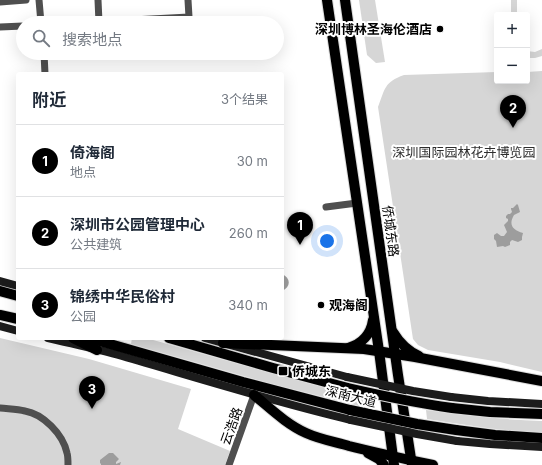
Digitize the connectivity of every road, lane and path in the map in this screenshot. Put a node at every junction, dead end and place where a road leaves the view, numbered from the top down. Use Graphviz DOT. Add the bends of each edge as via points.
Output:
graph roads {
  1 [pos="26,0"];
  2 [pos="39,0"];
  3 [pos="98,0"];
  4 [pos="188,0"];
  5 [pos="327,0"];
  6 [pos="345,0"];
  7 [pos="0,2"];
  8 [pos="40,16"];
  9 [pos="99,16"];
  10 [pos="189,16"];
  11 [pos="16,26"];
  12 [pos="0,27"];
  13 [pos="41,60"];
  14 [pos="44,60"];
  15 [pos="42,72"];
  16 [pos="45,72"];
  17 [pos="357,203"];
  18 [pos="326,207"];
  19 [pos="0,282"];
  20 [pos="16,286"];
  21 [pos="0,288"];
  22 [pos="16,289"];
  23 [pos="0,291"];
  24 [pos="16,295"];
  25 [pos="373,314"];
  26 [pos="0,315"];
  27 [pos="16,319"];
  28 [pos="0,326"];
  29 [pos="392,329"];
  30 [pos="16,330"];
  31 [pos="56,340"];
  32 [pos="78,340"];
  33 [pos="96,340"];
  34 [pos="176,340"];
  35 [pos="212,340"];
  36 [pos="223,343"];
  37 [pos="346,348"];
  38 [pos="97,350"];
  39 [pos="379,351"];
  40 [pos="395,354"];
  41 [pos="426,359"];
  42 [pos="542,381"];
  43 [pos="254,394"];
  44 [pos="542,404"];
  45 [pos="0,408"];
  46 [pos="542,414"];
  47 [pos="350,415"];
  48 [pos="542,438"];
  49 [pos="542,447"];
  50 [pos="358,448"];
  51 [pos="393,460"];
  52 [pos="412,462"];
  53 [pos="68,465"];
  54 [pos="229,465"];
  55 [pos="384,465"];
  56 [pos="433,465"];
  1 -- 7 [label="street"];
  2 -- 8 [label="street"];
  3 -- 9 [label="street"];
  4 -- 10 [label="street"];
  5 -- 17 [label="main road"];
  6 -- 29 [label="main road, 侨城东路"];
  11 -- 12 [label="street"];
  13 -- 15 [label="street"];
  14 -- 16 [label="street"];
  17 -- 18 [label="street"];
  17 -- 25 [label="main road"];
  19 -- 20 [label="main road"];
  21 -- 22 [label="main road"];
  23 -- 24 [label="main road"];
  25 -- 37 [label="main road" via="370,329 364,339"];
  25 -- 39 [label="main road"];
  26 -- 27 [label="main road"];
  28 -- 30 [label="main road"];
  29 -- 40 [label="main road, 侨城东路"];
  29 -- 41 [label="main road" via="408,350"];
  31 -- 38 [label="main road"];
  32 -- 38 [label="main road"];
  33 -- 47 [label="main road, 深南大道"];
  34 -- 46 [label="main road, 深南大道, bridge" via="348,388 414,402 490,412"];
  35 -- 36 [label="main road"];
  36 -- 37 [label="main road"];
  36 -- 44 [label="main road, bridge" via="347,377 413,391 488,401"];
  37 -- 39 [label="main road"];
  38 -- 43 [label="main road"];
  39 -- 40 [label="main road"];
  39 -- 51 [label="main road"];
  40 -- 41 [label="main road"];
  40 -- 52 [label="main road, 侨城东路"];
  41 -- 42 [label="main road"];
  43 -- 47 [label="main road" via="313,411"];
  43 -- 50 [label="main road" via="274,412 306,433"];
  43 -- 54 [label="street, 云浩路"];
  45 -- 53 [label="street" via="26,411 44,419 62,441 67,452"];
  47 -- 48 [label="main road, 深南大道, bridge" via="495,435"];
  47 -- 49 [label="main road, bridge" via="417,434 457,441"];
  50 -- 51 [label="main road"];
  50 -- 55 [label="main road" via="379,459"];
  51 -- 52 [label="main road"];
  52 -- 56 [label="main road"];
}
